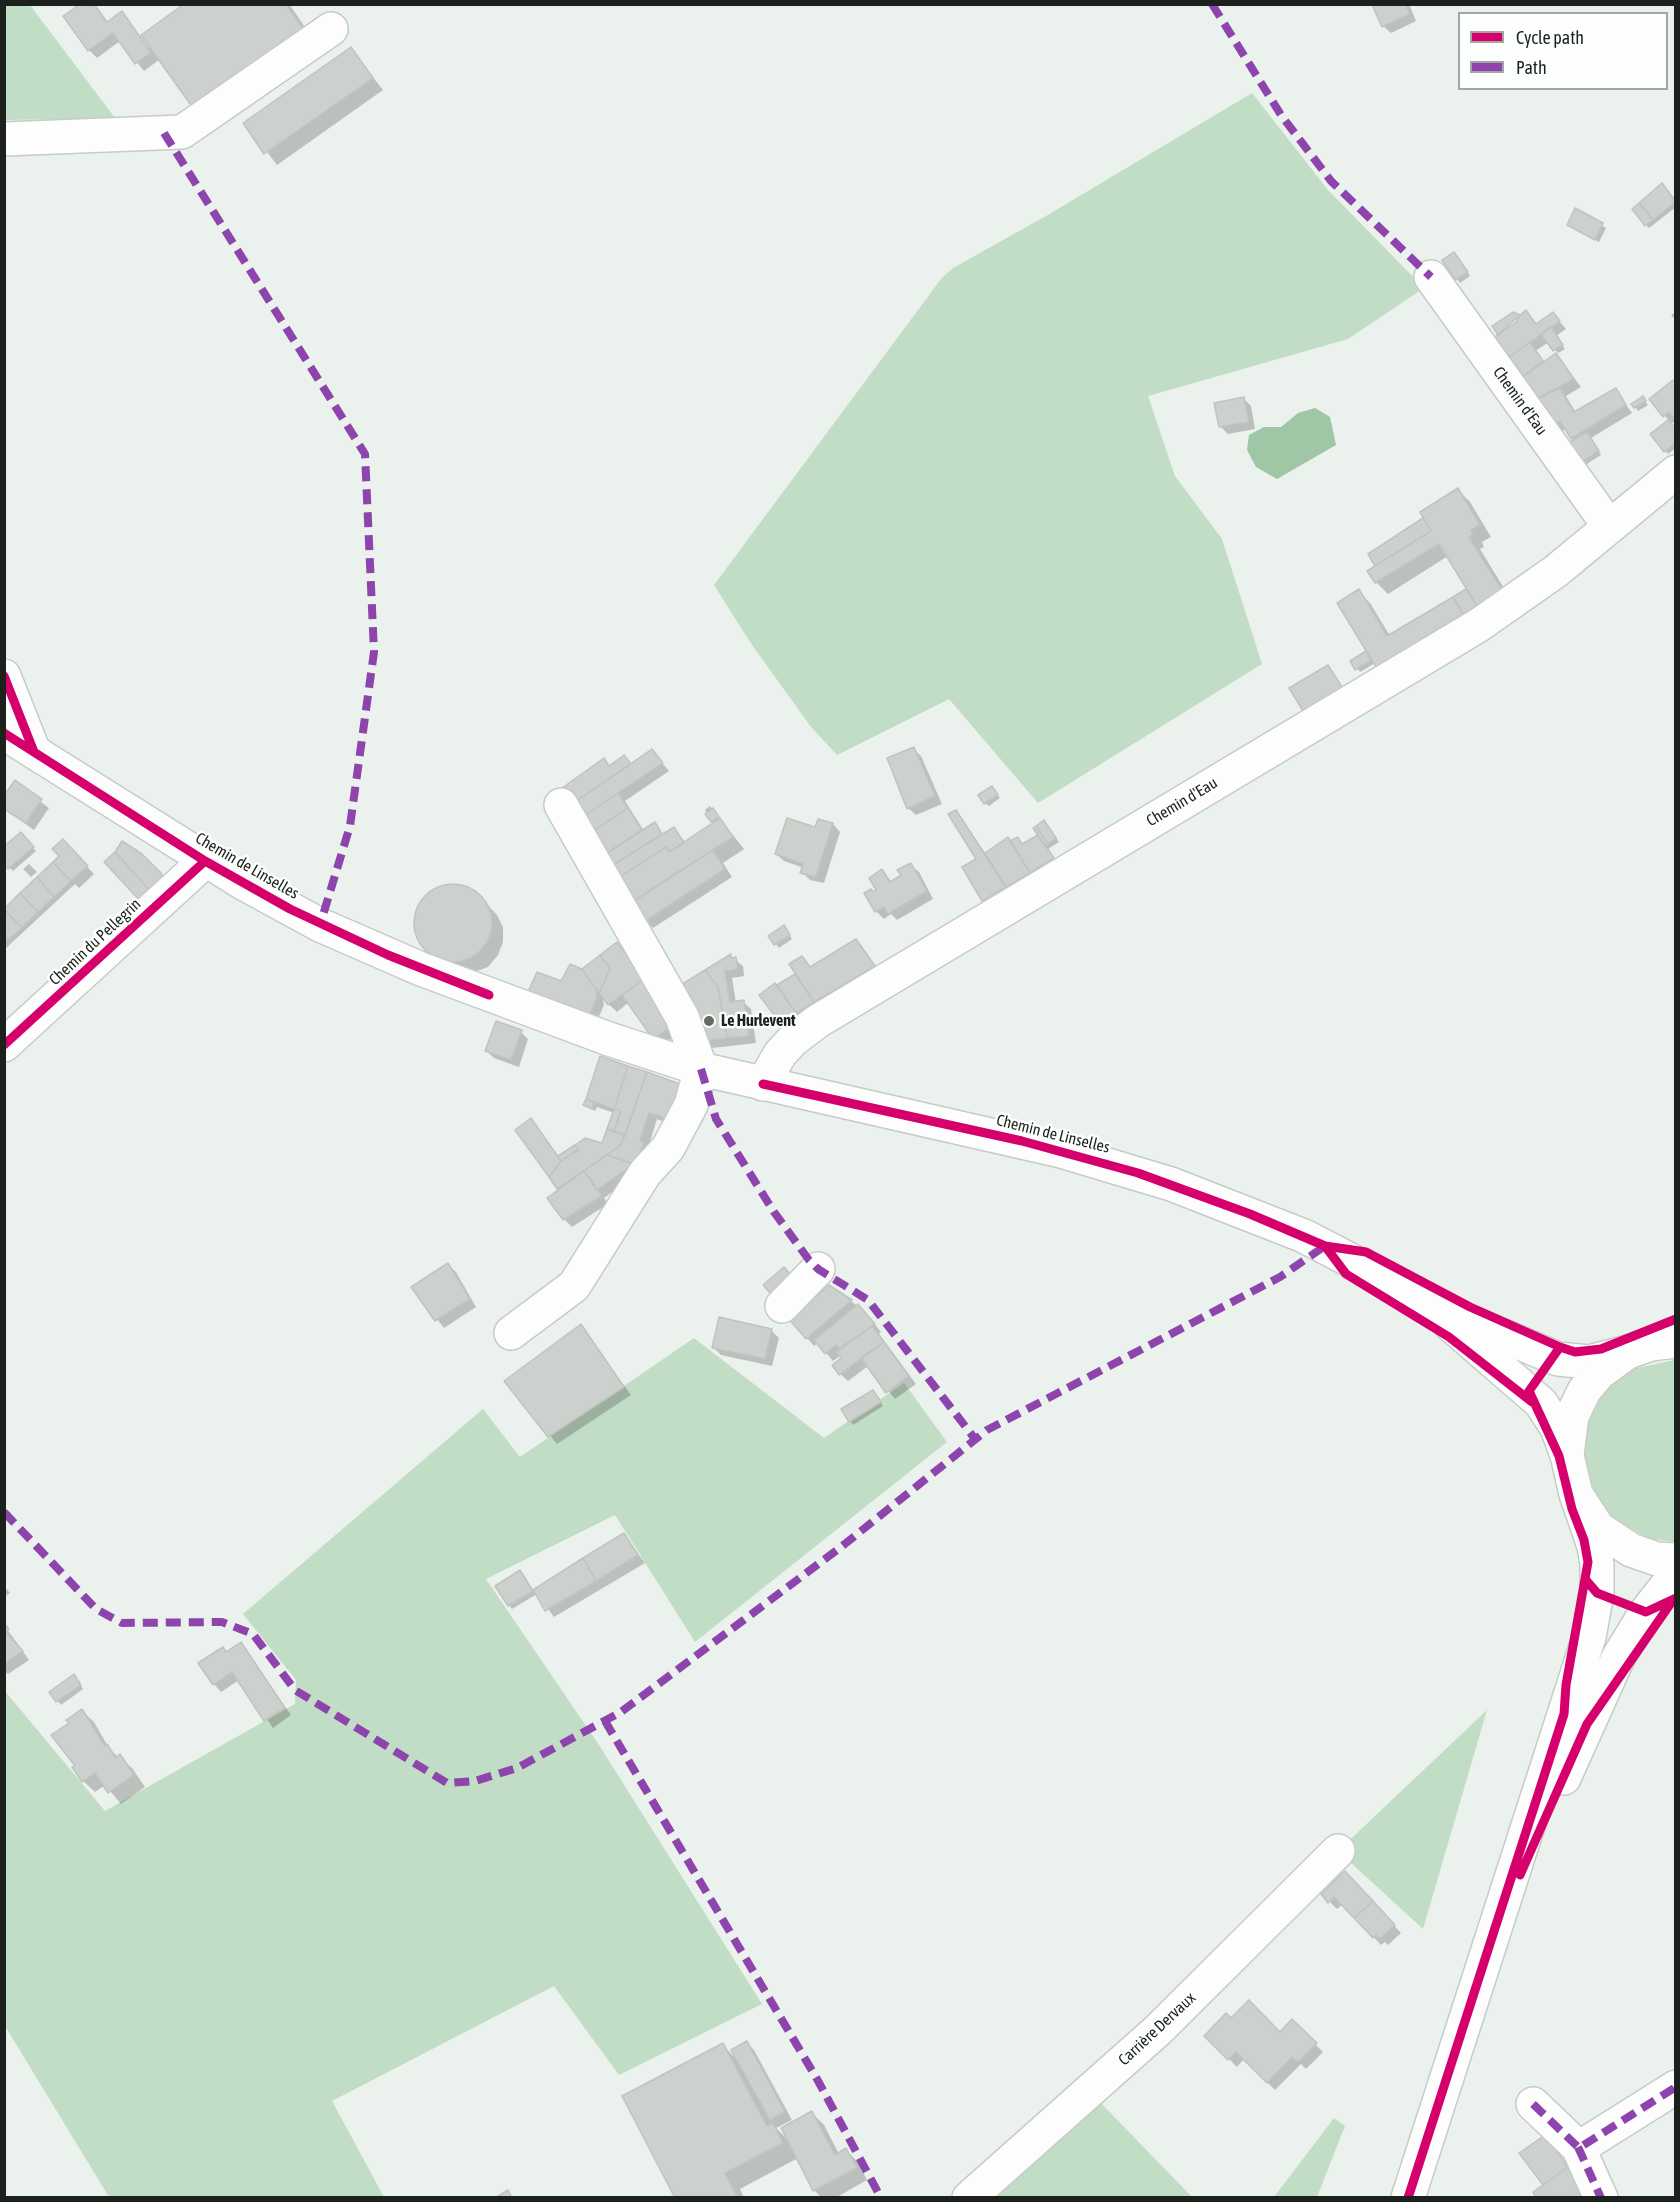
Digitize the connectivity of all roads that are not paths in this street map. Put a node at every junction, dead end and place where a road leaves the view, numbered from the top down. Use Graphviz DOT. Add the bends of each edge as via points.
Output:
graph roads {
  1 [pos="331,29"];
  2 [pos="4,139"];
  3 [pos="1431,277"];
  4 [pos="1676,472"];
  5 [pos="1609,526"];
  6 [pos="4,676"];
  7 [pos="4,733"];
  8 [pos="34,752"];
  9 [pos="561,805"];
  10 [pos="205,861"];
  11 [pos="4,1045"];
  12 [pos="701,1069"];
  13 [pos="763,1084"];
  14 [pos="818,1269"];
  15 [pos="1412,1294"];
  16 [pos="782,1306"];
  17 [pos="511,1333"];
  18 [pos="1658,1343"];
  19 [pos="1567,1455"];
  20 [pos="1576,1494"];
  21 [pos="1676,1560"];
  22 [pos="1676,1574"];
  23 [pos="1338,1851"];
  24 [pos="1495,1930"];
  25 [pos="1676,2087"];
  26 [pos="1533,2104"];
  27 [pos="1578,2147"];
  28 [pos="969,2198"];
  29 [pos="1408,2198"];
  30 [pos="1601,2198"];
  1 -- 2 [label="street" via="182,132"];
  3 -- 5 [label="street, Chemin d'Eau"];
  4 -- 5 [label="street, Chemin d'Eau"];
  5 -- 13 [label="street, Chemin d'Eau" via="1556,571 1479,625 818,1021 780,1054"];
  6 -- 8 [label="street"];
  7 -- 8 [label="street, Chemin de Linselles"];
  8 -- 10 [label="street, Chemin de Linselles"];
  9 -- 12 [label="street" via="682,1017"];
  10 -- 11 [label="street, Chemin du Pellegrin"];
  10 -- 12 [label="street, Chemin de Linselles" via="320,925 388,955 609,1039"];
  12 -- 13 [label="street, Chemin de Linselles"];
  12 -- 17 [label="street" via="691,1105 668,1148 645,1173 574,1286"];
  13 -- 15 [label="street, Chemin de Linselles" via="1022,1141 1138,1173 1304,1236"];
  14 -- 16 [label="street"];
  15 -- 18 [label="street" via="1558,1359 1589,1362"];
  15 -- 19 [label="street" via="1541,1403 1557,1428"];
  18 -- 19 [label="street" via="1599,1373 1584,1391 1572,1416"];
  19 -- 20 [label="street"];
  20 -- 21 [label="street" via="1589,1517 1619,1544 1643,1555"];
  20 -- 24 [label="street" via="1597,1565 1594,1612"];
  22 -- 24 [label="street" via="1650,1606 1618,1658"];
  23 -- 28 [label="street, Carrière Dervaux" via="1158,2030"];
  24 -- 29 [label="street"];
  25 -- 27 [label="street"];
  26 -- 27 [label="street"];
  27 -- 30 [label="street"];
}
